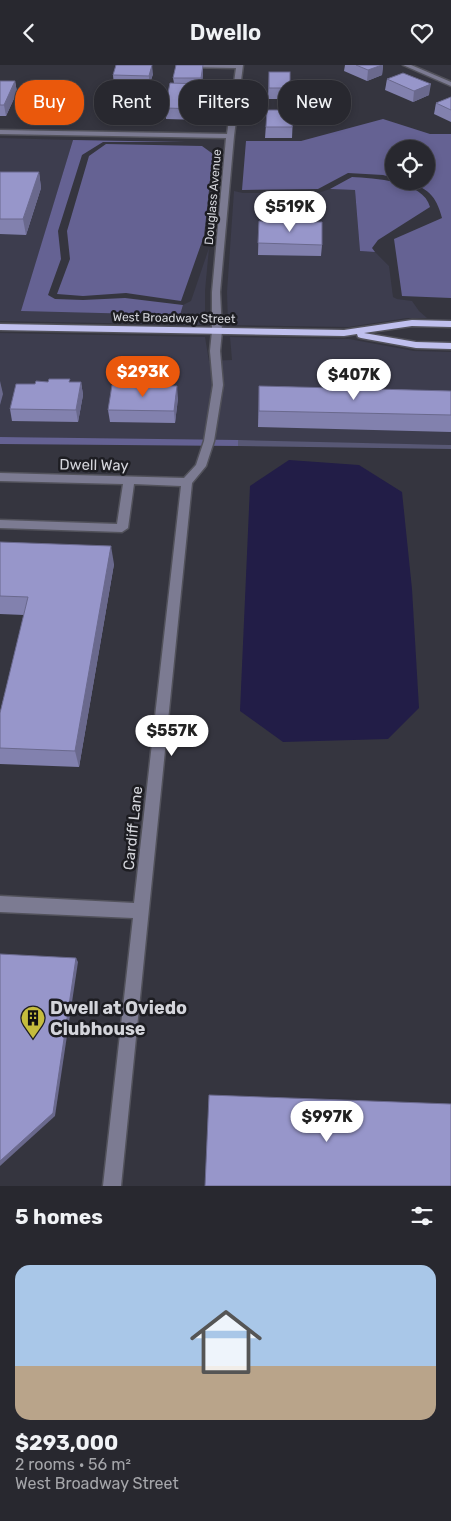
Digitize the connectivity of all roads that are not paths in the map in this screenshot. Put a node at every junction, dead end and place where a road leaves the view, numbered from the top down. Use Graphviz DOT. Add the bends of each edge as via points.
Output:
graph roads {
  1 [pos="180,65"];
  2 [pos="240,65"];
  3 [pos="406,65"];
  4 [pos="451,83"];
  5 [pos="0,131"];
  6 [pos="230,136"];
  7 [pos="451,324"];
  8 [pos="0,327"];
  9 [pos="217,331"];
  10 [pos="348,333"];
  11 [pos="451,345"];
  12 [pos="0,477"];
  13 [pos="129,481"];
  14 [pos="187,482"];
  15 [pos="0,524"];
  16 [pos="0,904"];
  17 [pos="141,911"];
  18 [pos="112,1186"];
  1 -- 2 [label="street"];
  2 -- 6 [label="street, Douglass Avenue"];
  3 -- 4 [label="street"];
  5 -- 6 [label="street"];
  6 -- 9 [label="street, Douglass Avenue" via="216,292"];
  7 -- 10 [label="main road, West Broadway Street" via="412,323"];
  8 -- 9 [label="main road, West Broadway Street"];
  9 -- 10 [label="main road, West Broadway Street"];
  9 -- 14 [label="street" via="218,385 209,441 201,466"];
  10 -- 11 [label="main road, West Broadway Street" via="416,345"];
  12 -- 13 [label="street, Dwell Way"];
  13 -- 14 [label="street, Dwell Way"];
  13 -- 15 [label="street" via="122,528"];
  14 -- 17 [label="street, Cardiff Lane"];
  16 -- 17 [label="street"];
  17 -- 18 [label="street, Cardiff Lane"];
}
